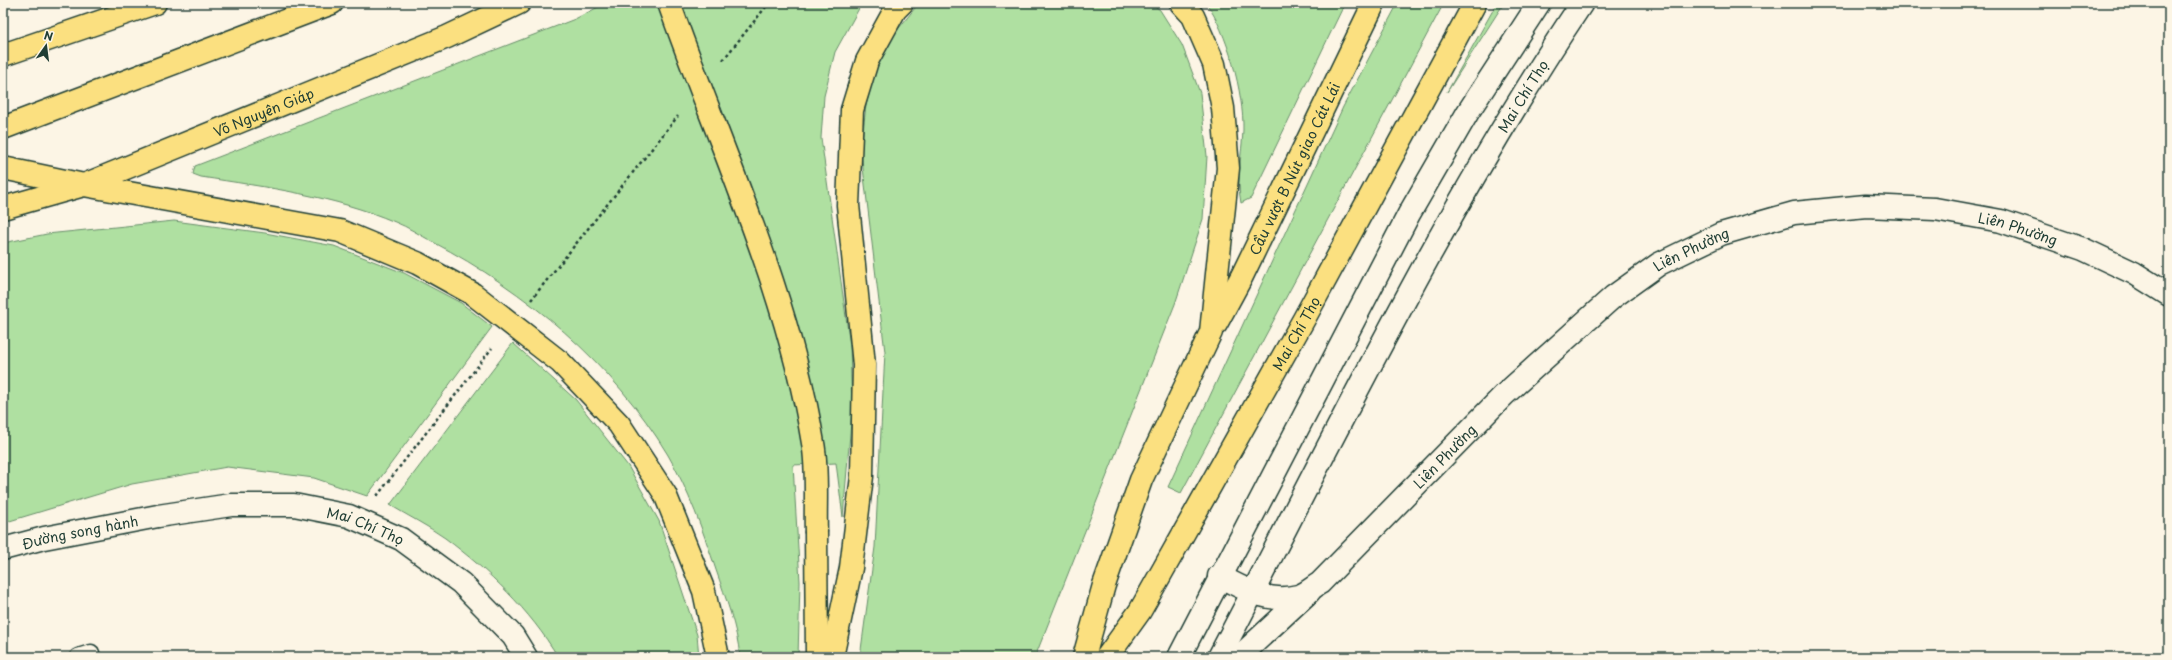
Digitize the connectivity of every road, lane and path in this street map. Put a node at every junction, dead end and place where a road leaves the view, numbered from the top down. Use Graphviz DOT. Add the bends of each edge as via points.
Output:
graph roads {
  1 [pos="155,3"];
  2 [pos="332,3"];
  3 [pos="519,3"];
  4 [pos="669,3"];
  5 [pos="769,3"];
  6 [pos="902,3"];
  7 [pos="1181,3"];
  8 [pos="1374,3"];
  9 [pos="1475,3"];
  10 [pos="1539,3"];
  11 [pos="1582,3"];
  12 [pos="3,55"];
  13 [pos="719,65"];
  14 [pos="680,114"];
  15 [pos="3,128"];
  16 [pos="3,168"];
  17 [pos="84,185"];
  18 [pos="3,208"];
  19 [pos="2169,295"];
  20 [pos="531,300"];
  21 [pos="1211,332"];
  22 [pos="495,346"];
  23 [pos="374,499"];
  24 [pos="158,516"];
  25 [pos="3,549"];
  26 [pos="1219,576"];
  27 [pos="1320,582"];
  28 [pos="1252,593"];
  29 [pos="526,657"];
  30 [pos="718,657"];
  31 [pos="817,657"];
  32 [pos="832,657"];
  33 [pos="1084,657"];
  34 [pos="1107,657"];
  35 [pos="1179,657"];
  36 [pos="1219,657"];
  37 [pos="1240,657"];
  1 -- 12 [label="highway"];
  2 -- 15 [label="highway"];
  3 -- 17 [label="highway, Võ Nguyên Giáp" via="447,37"];
  4 -- 31 [label="highway, bridge" via="774,285 814,444"];
  5 -- 13 [label="path"];
  6 -- 32 [label="highway" via="895,10 867,61 852,110 848,205 864,364 862,476 851,568"];
  7 -- 21 [label="highway" via="1193,16 1214,64 1223,108 1228,168"];
  8 -- 21 [label="highway, Cầu vượt B Nút giao Cát Lái" via="1242,276"];
  9 -- 34 [label="highway, Mai Chí Thọ" via="1308,312 1144,604"];
  10 -- 26 [label="main road" via="1468,112 1409,214"];
  11 -- 28 [label="main road, Mai Chí Thọ" via="1506,122 1410,290"];
  14 -- 20 [label="path"];
  16 -- 17 [label="highway"];
  17 -- 18 [label="highway, Võ Nguyên Giáp"];
  17 -- 30 [label="highway" via="340,231 417,263 474,294 560,362 618,424 665,494 704,591"];
  19 -- 27 [label="main road, Liên Phường" via="2134,273 2082,249 2001,221 1935,209 1866,206 1794,213 1721,234 1659,264 1613,297 1504,395"];
  21 -- 33 [label="highway, Cầu vượt B Nút giao Cát Lái" via="1141,480 1104,585"];
  22 -- 23 [label="path"];
  24 -- 25 [label="main road, Đường song hành" via="44,538"];
  24 -- 29 [label="main road, Mai Chí Thọ" via="230,505 294,505 349,516 401,539 461,583 513,636"];
  26 -- 28 [label="main road, Liên Phường"];
  26 -- 35 [label="main road"];
  27 -- 28 [label="main road, Liên Phường" via="1299,596 1270,599"];
  27 -- 37 [label="main road, Liên Phường"];
  28 -- 36 [label="main road, Mai Chí Thọ"];
}
